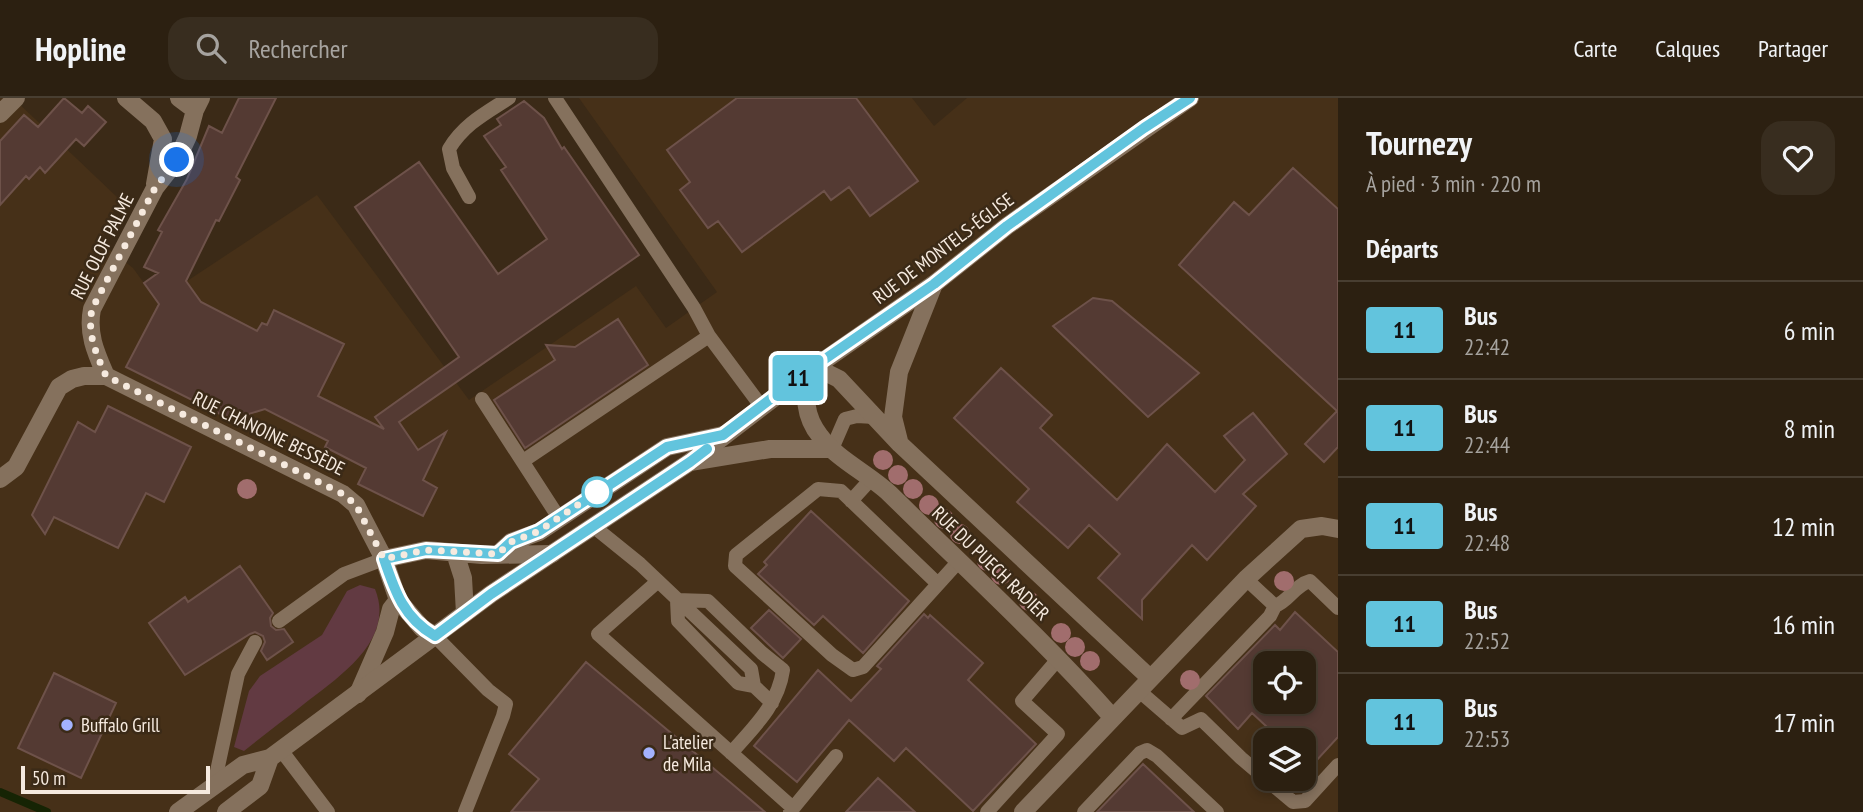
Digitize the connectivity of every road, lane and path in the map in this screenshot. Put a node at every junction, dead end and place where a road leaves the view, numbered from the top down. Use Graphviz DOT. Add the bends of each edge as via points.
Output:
graph roads {
  1 [pos="16,98"];
  2 [pos="126,98"];
  3 [pos="179,98"];
  4 [pos="509,98"];
  5 [pos="555,98"];
  6 [pos="1190,98"];
  7 [pos="198,104"];
  8 [pos="0,113"];
  9 [pos="155,188"];
  10 [pos="469,197"];
  11 [pos="934,284"];
  12 [pos="709,336"];
  13 [pos="809,370"];
  14 [pos="106,376"];
  15 [pos="482,399"];
  16 [pos="761,406"];
  17 [pos="874,417"];
  18 [pos="723,435"];
  19 [pos="900,444"];
  20 [pos="832,449"];
  21 [pos="523,461"];
  22 [pos="690,462"];
  23 [pos="872,478"];
  24 [pos="0,479"];
  25 [pos="851,501"];
  26 [pos="559,518"];
  27 [pos="593,526"];
  28 [pos="1338,529"];
  29 [pos="455,553"];
  30 [pos="498,554"];
  31 [pos="552,554"];
  32 [pos="384,559"];
  33 [pos="959,561"];
  34 [pos="1247,579"];
  35 [pos="657,582"];
  36 [pos="938,584"];
  37 [pos="398,600"];
  38 [pos="677,600"];
  39 [pos="1275,606"];
  40 [pos="1338,608"];
  41 [pos="465,613"];
  42 [pos="279,621"];
  43 [pos="435,636"];
  44 [pos="255,642"];
  45 [pos="1059,658"];
  46 [pos="1144,684"];
  47 [pos="358,694"];
  48 [pos="772,703"];
  49 [pos="1113,718"];
  50 [pos="1171,719"];
  51 [pos="731,752"];
  52 [pos="276,754"];
  53 [pos="836,756"];
  54 [pos="1338,765"];
  55 [pos="214,785"];
  56 [pos="324,810"];
  57 [pos="791,810"];
  58 [pos="178,812"];
  59 [pos="226,812"];
  60 [pos="465,812"];
  61 [pos="987,812"];
  62 [pos="1023,812"];
  63 [pos="1084,812"];
  64 [pos="1217,812"];
  1 -- 8 [label="street"];
  2 -- 9 [label="street" via="153,121 163,139"];
  3 -- 7 [label="street"];
  4 -- 10 [label="lane" via="468,124 449,149 453,168"];
  5 -- 12 [label="lane"];
  6 -- 11 [label="street, RUE DE MONTELS-ÉGLISE" via="1007,226"];
  7 -- 9 [label="street, RUE OLOF PALME" via="177,160"];
  9 -- 14 [label="street, RUE OLOF PALME" via="92,309 91,338"];
  11 -- 13 [label="street, RUE DE MONTELS-ÉGLISE"];
  11 -- 19 [label="street" via="899,372 893,417"];
  12 -- 16 [label="lane"];
  12 -- 21 [label="lane"];
  13 -- 16 [label="street, RUE DE MONTELS-ÉGLISE"];
  13 -- 17 [label="street, RUE DU PUECH RADIER" via="839,379"];
  13 -- 20 [label="street, RUE DU PUECH RADIER" via="804,391 807,413"];
  14 -- 24 [label="street" via="84,376 59,387 16,467"];
  14 -- 32 [label="street, RUE CHANOINE BESSÈDE" via="343,494 356,505"];
  15 -- 21 [label="lane"];
  16 -- 18 [label="street, RUE DE MONTELS-ÉGLISE"];
  17 -- 19 [label="street, RUE DU PUECH RADIER"];
  17 -- 20 [label="lane" via="845,419"];
  18 -- 22 [label="street, RUE DE MONTELS-ÉGLISE"];
  18 -- 26 [label="street, RUE DE MONTELS-ÉGLISE" via="667,447"];
  19 -- 46 [label="street, RUE DU PUECH RADIER"];
  20 -- 22 [label="street" via="769,449"];
  20 -- 23 [label="street, RUE DU PUECH RADIER"];
  21 -- 26 [label="lane"];
  22 -- 27 [label="street, RUE DE MONTELS-ÉGLISE"];
  23 -- 25 [label="lane"];
  23 -- 33 [label="street, RUE DU PUECH RADIER"];
  25 -- 36 [label="lane"];
  25 -- 36 [label="lane" via="841,491 818,489 736,555 735,566 853,670 863,667"];
  26 -- 30 [label="street, RUE DE MONTELS-ÉGLISE" via="511,542"];
  27 -- 31 [label="street, RUE DE MONTELS-ÉGLISE"];
  27 -- 35 [label="lane"];
  28 -- 34 [label="street" via="1301,529"];
  29 -- 30 [label="street"];
  29 -- 32 [label="street" via="426,550"];
  29 -- 41 [label="street" via="463,578"];
  30 -- 31 [label="street"];
  31 -- 41 [label="street, RUE DE MONTELS-ÉGLISE"];
  32 -- 37 [label="street, RUE CHANOINE BESSÈDE"];
  32 -- 42 [label="lane" via="344,573"];
  33 -- 36 [label="lane"];
  33 -- 45 [label="street, RUE DU PUECH RADIER"];
  34 -- 39 [label="lane"];
  34 -- 46 [label="street"];
  35 -- 38 [label="lane"];
  35 -- 51 [label="lane" via="598,635"];
  37 -- 43 [label="street, RUE CHANOINE BESSÈDE"];
  37 -- 47 [label="street"];
  38 -- 48 [label="lane" via="751,668 754,686"];
  38 -- 48 [label="lane" via="708,601 783,670"];
  39 -- 40 [label="lane" via="1310,581"];
  39 -- 50 [label="lane"];
  41 -- 43 [label="street, RUE DE MONTELS-ÉGLISE"];
  43 -- 47 [label="street, RUE DE MONTELS-ÉGLISE"];
  43 -- 60 [label="lane" via="506,704"];
  44 -- 55 [label="lane" via="238,674"];
  45 -- 49 [label="street, RUE DU PUECH RADIER"];
  45 -- 61 [label="lane" via="1022,701 1058,734"];
  46 -- 49 [label="street"];
  46 -- 50 [label="lane"];
  47 -- 52 [label="street, RUE DE MONTELS-ÉGLISE"];
  48 -- 51 [label="lane"];
  49 -- 62 [label="street"];
  50 -- 54 [label="lane" via="1182,728 1201,719 1293,802 1305,801"];
  51 -- 57 [label="lane"];
  52 -- 55 [label="street, RUE DE MONTELS-ÉGLISE" via="243,765"];
  52 -- 56 [label="lane"];
  52 -- 59 [label="street, RUE DE MONTELS-ÉGLISE" via="260,786"];
  53 -- 57 [label="lane"];
  55 -- 58 [label="street, RUE DE MONTELS-ÉGLISE"];
  63 -- 64 [label="lane" via="1147,750"];
}
